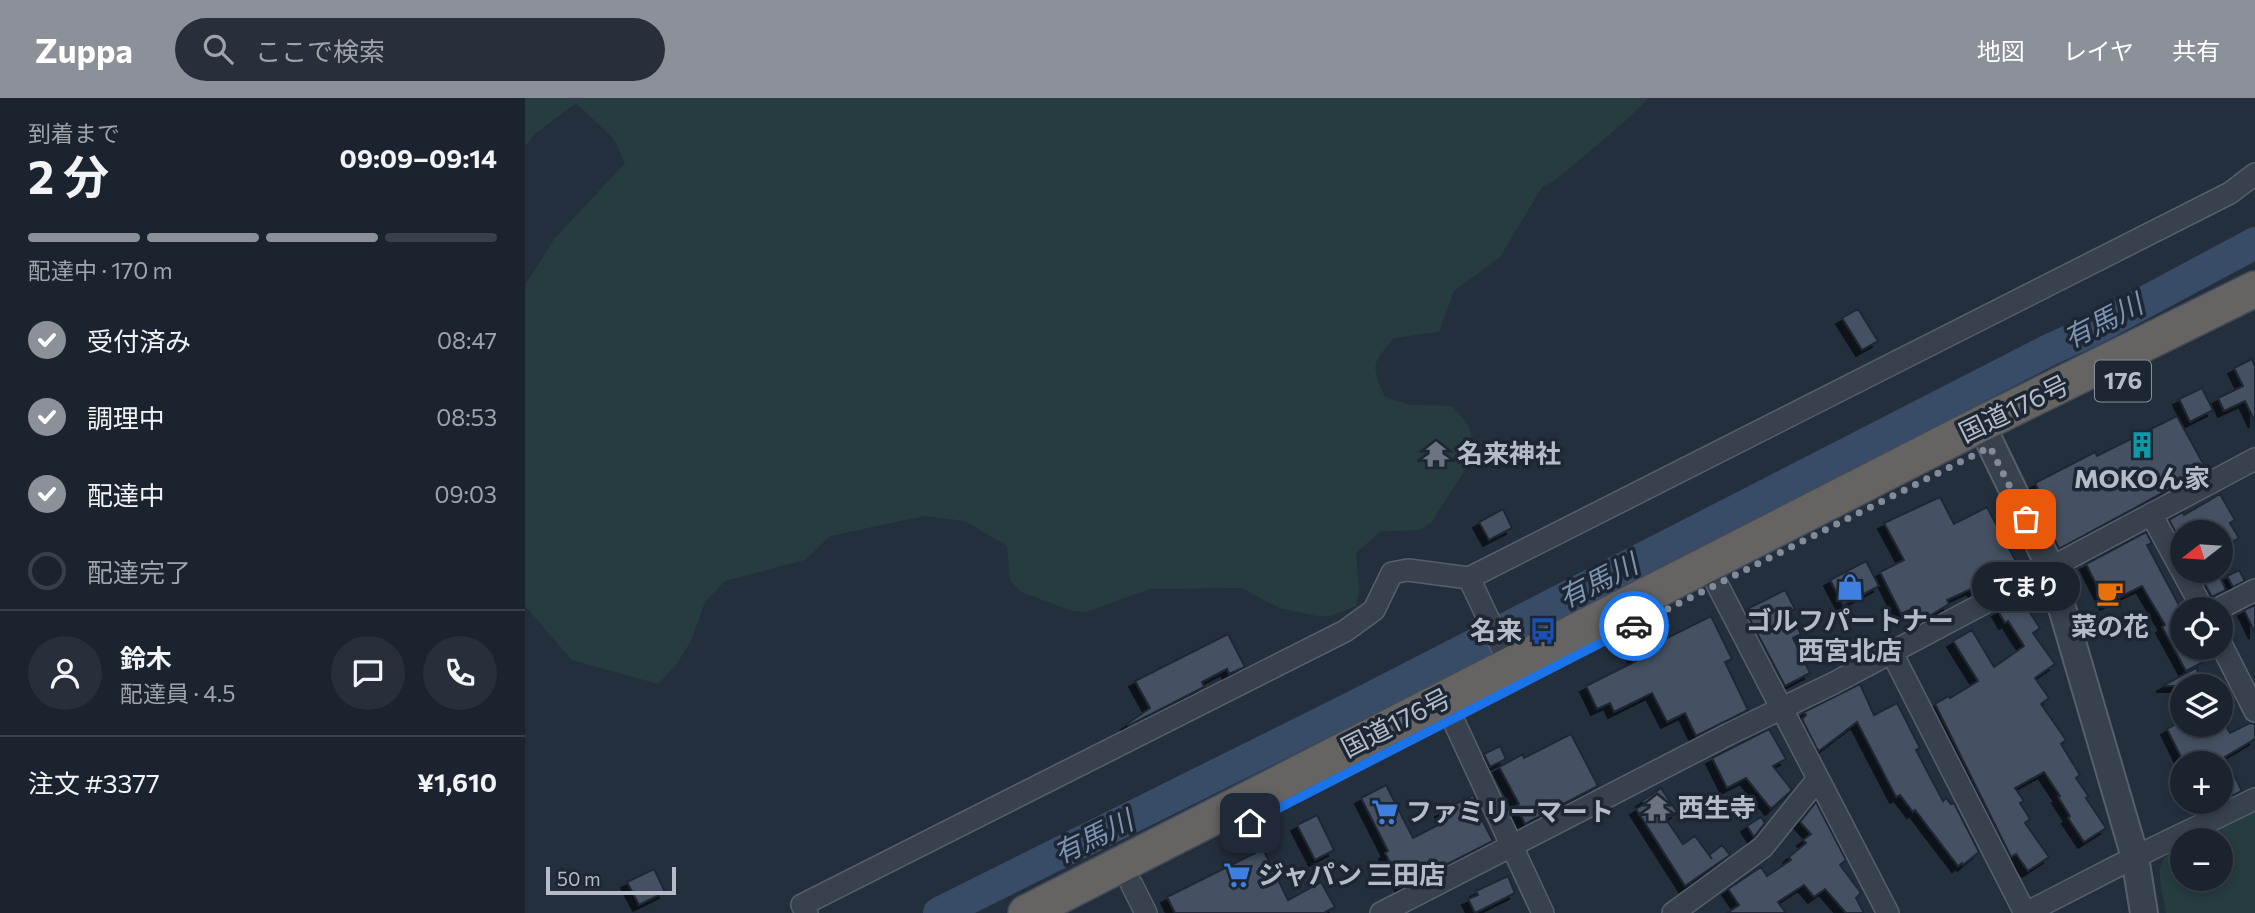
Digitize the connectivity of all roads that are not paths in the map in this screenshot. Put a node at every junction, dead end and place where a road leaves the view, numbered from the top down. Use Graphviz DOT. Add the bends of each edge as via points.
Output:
graph roads {
  1 [pos="2255,174"];
  2 [pos="2255,289"];
  3 [pos="2255,315"];
  4 [pos="1986,436"];
  5 [pos="2255,459"];
  6 [pos="2151,514"];
  7 [pos="2050,567"];
  8 [pos="1469,578"];
  9 [pos="1717,584"];
  10 [pos="2255,590"];
  11 [pos="2196,597"];
  12 [pos="2233,601"];
  13 [pos="1892,653"];
  14 [pos="1506,658"];
  15 [pos="2229,660"];
  16 [pos="1781,708"];
  17 [pos="1448,709"];
  18 [pos="2255,711"];
  19 [pos="1817,780"];
  20 [pos="2255,799"];
  21 [pos="1513,845"];
  22 [pos="2135,857"];
  23 [pos="1139,899"];
  24 [pos="807,913"];
  25 [pos="1026,913"];
  26 [pos="1077,913"];
  27 [pos="1381,913"];
  28 [pos="1543,913"];
  29 [pos="1673,913"];
  30 [pos="1888,913"];
  31 [pos="2025,913"];
  32 [pos="2144,913"];
  1 -- 8 [label="street" via="2230,193"];
  2 -- 4 [label="highway, 国道176号 / 176"];
  3 -- 4 [label="highway, 国道176号 / 176"];
  4 -- 7 [label="street"];
  4 -- 9 [label="highway, 国道176号 / 176"];
  4 -- 14 [label="highway, 国道176号 / 176"];
  5 -- 6 [label="street"];
  6 -- 7 [label="street"];
  6 -- 11 [label="street"];
  7 -- 13 [label="street"];
  7 -- 22 [label="street"];
  8 -- 14 [label="street"];
  8 -- 24 [label="street" via="1408,570 1392,573 1374,610 1345,631 802,905"];
  9 -- 16 [label="street"];
  9 -- 17 [label="highway, 国道176号 / 176"];
  10 -- 12 [label="street"];
  13 -- 16 [label="street"];
  13 -- 31 [label="street"];
  14 -- 17 [label="highway, 国道176号 / 176"];
  15 -- 18 [label="street"];
  16 -- 19 [label="street"];
  16 -- 21 [label="street"];
  17 -- 21 [label="street"];
  17 -- 23 [label="highway, 国道176号 / 176"];
  17 -- 25 [label="highway, 国道176号 / 176"];
  19 -- 29 [label="street" via="1763,847"];
  19 -- 30 [label="street"];
  20 -- 22 [label="street"];
  21 -- 27 [label="street"];
  21 -- 28 [label="street"];
  22 -- 31 [label="street"];
  22 -- 32 [label="street"];
  23 -- 26 [label="highway, 国道176号 / 176"];
}
